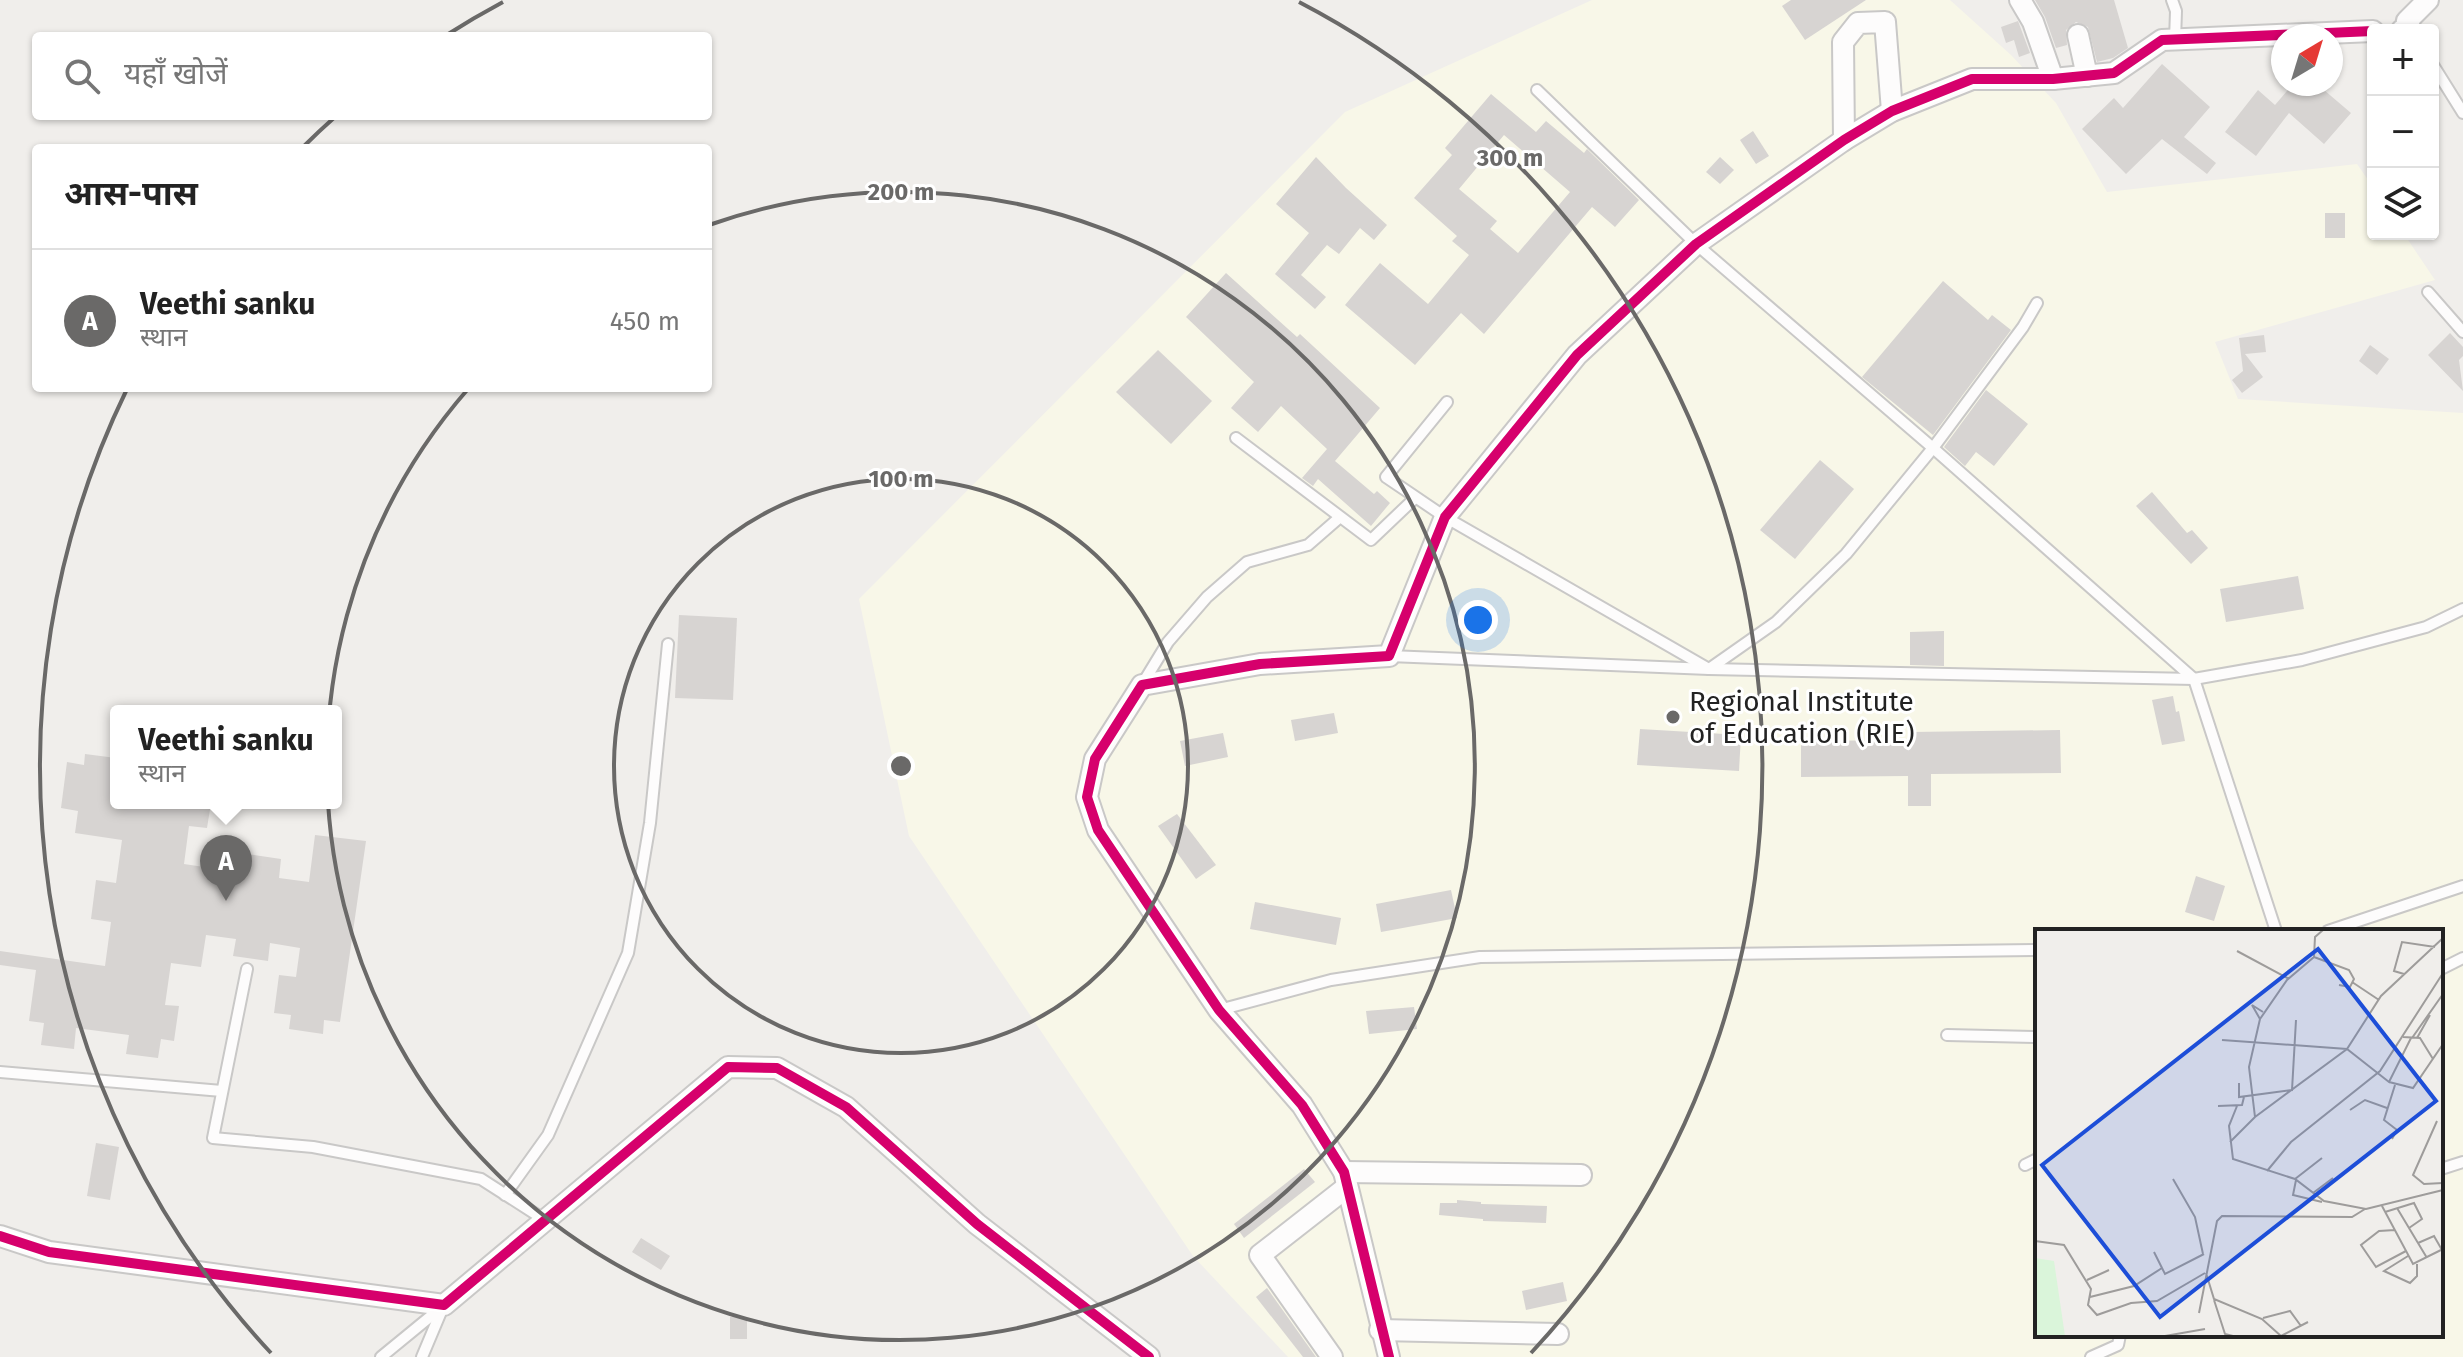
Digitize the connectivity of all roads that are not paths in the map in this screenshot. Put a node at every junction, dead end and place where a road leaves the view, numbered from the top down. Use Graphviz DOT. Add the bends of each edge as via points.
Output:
graph roads {
  1 [pos="2020,0"];
  2 [pos="2172,0"];
  3 [pos="2428,0"];
  4 [pos="2408,24"];
  5 [pos="2367,31"];
  6 [pos="2078,35"];
  7 [pos="2175,40"];
  8 [pos="2439,75"];
  9 [pos="2087,76"];
  10 [pos="2053,79"];
  11 [pos="1537,90"];
  12 [pos="1892,111"];
  13 [pos="2463,113"];
  14 [pos="1844,140"];
  15 [pos="1696,244"];
  16 [pos="2428,292"];
  17 [pos="2037,303"];
  18 [pos="2463,332"];
  19 [pos="1447,402"];
  20 [pos="1236,438"];
  21 [pos="1933,448"];
  22 [pos="1415,498"];
  23 [pos="1445,517"];
  24 [pos="1339,518"];
  25 [pos="2463,609"];
  26 [pos="668,644"];
  27 [pos="1389,656"];
  28 [pos="1709,669"];
  29 [pos="2194,679"];
  30 [pos="1142,685"];
  31 [pos="2463,886"];
  32 [pos="2275,929"];
  33 [pos="2334,929"];
  34 [pos="2035,950"];
  35 [pos="2463,958"];
  36 [pos="2443,968"];
  37 [pos="247,969"];
  38 [pos="1219,1010"];
  39 [pos="1947,1035"];
  40 [pos="2035,1037"];
  41 [pos="0,1072"];
  42 [pos="222,1091"];
  43 [pos="2035,1160"];
  44 [pos="2463,1162"];
  45 [pos="2025,1165"];
  46 [pos="2443,1168"];
  47 [pos="1581,1175"];
  48 [pos="1346,1180"];
  49 [pos="505,1195"];
  50 [pos="545,1220"];
  51 [pos="0,1236"];
  52 [pos="444,1305"];
  53 [pos="1380,1330"];
  54 [pos="1558,1334"];
  55 [pos="2120,1337"];
  56 [pos="381,1357"];
  57 [pos="422,1357"];
  58 [pos="1149,1357"];
  59 [pos="1332,1357"];
  60 [pos="1389,1357"];
  61 [pos="2091,1357"];
  1 -- 10 [label="street"];
  2 -- 7 [label="lane"];
  3 -- 4 [label="street"];
  5 -- 7 [label="street"];
  6 -- 9 [label="street"];
  7 -- 9 [label="street" via="2162,40 2114,73"];
  8 -- 13 [label="lane"];
  9 -- 10 [label="street"];
  10 -- 12 [label="street" via="1972,79"];
  11 -- 15 [label="lane"];
  12 -- 14 [label="street"];
  12 -- 14 [label="street" via="1885,22 1858,23 1843,42"];
  14 -- 15 [label="street"];
  15 -- 21 [label="lane"];
  15 -- 23 [label="street" via="1577,355"];
  16 -- 18 [label="lane"];
  17 -- 21 [label="lane"];
  19 -- 22 [label="lane" via="1386,477"];
  20 -- 24 [label="lane"];
  21 -- 28 [label="lane" via="1846,554 1776,622"];
  21 -- 29 [label="lane"];
  22 -- 23 [label="lane"];
  22 -- 24 [label="lane" via="1371,540"];
  23 -- 27 [label="street"];
  23 -- 28 [label="lane"];
  24 -- 30 [label="lane" via="1308,545 1247,562 1168,642"];
  25 -- 29 [label="lane" via="2426,627 2302,660"];
  26 -- 49 [label="lane" via="650,823 628,953 548,1135"];
  27 -- 28 [label="lane"];
  27 -- 30 [label="street" via="1260,664"];
  28 -- 29 [label="lane"];
  29 -- 32 [label="lane"];
  30 -- 38 [label="street" via="1095,759 1087,797 1098,830"];
  31 -- 33 [label="lane"];
  34 -- 38 [label="lane" via="1480,957 1331,980"];
  35 -- 36 [label="lane"];
  37 -- 42 [label="lane"];
  38 -- 48 [label="street" via="1302,1105"];
  39 -- 40 [label="lane"];
  41 -- 42 [label="lane"];
  42 -- 49 [label="lane" via="213,1138 313,1147 481,1179"];
  43 -- 45 [label="lane"];
  44 -- 46 [label="lane"];
  47 -- 48 [label="street"];
  48 -- 53 [label="street"];
  48 -- 59 [label="street" via="1260,1255"];
  49 -- 50 [label="lane"];
  50 -- 52 [label="street"];
  50 -- 58 [label="street" via="728,1067 777,1068 846,1107 977,1224"];
  51 -- 52 [label="street" via="49,1252"];
  52 -- 56 [label="lane"];
  52 -- 57 [label="lane"];
  53 -- 54 [label="street"];
  53 -- 60 [label="street"];
  55 -- 61 [label="lane" via="2118,1345"];
}
